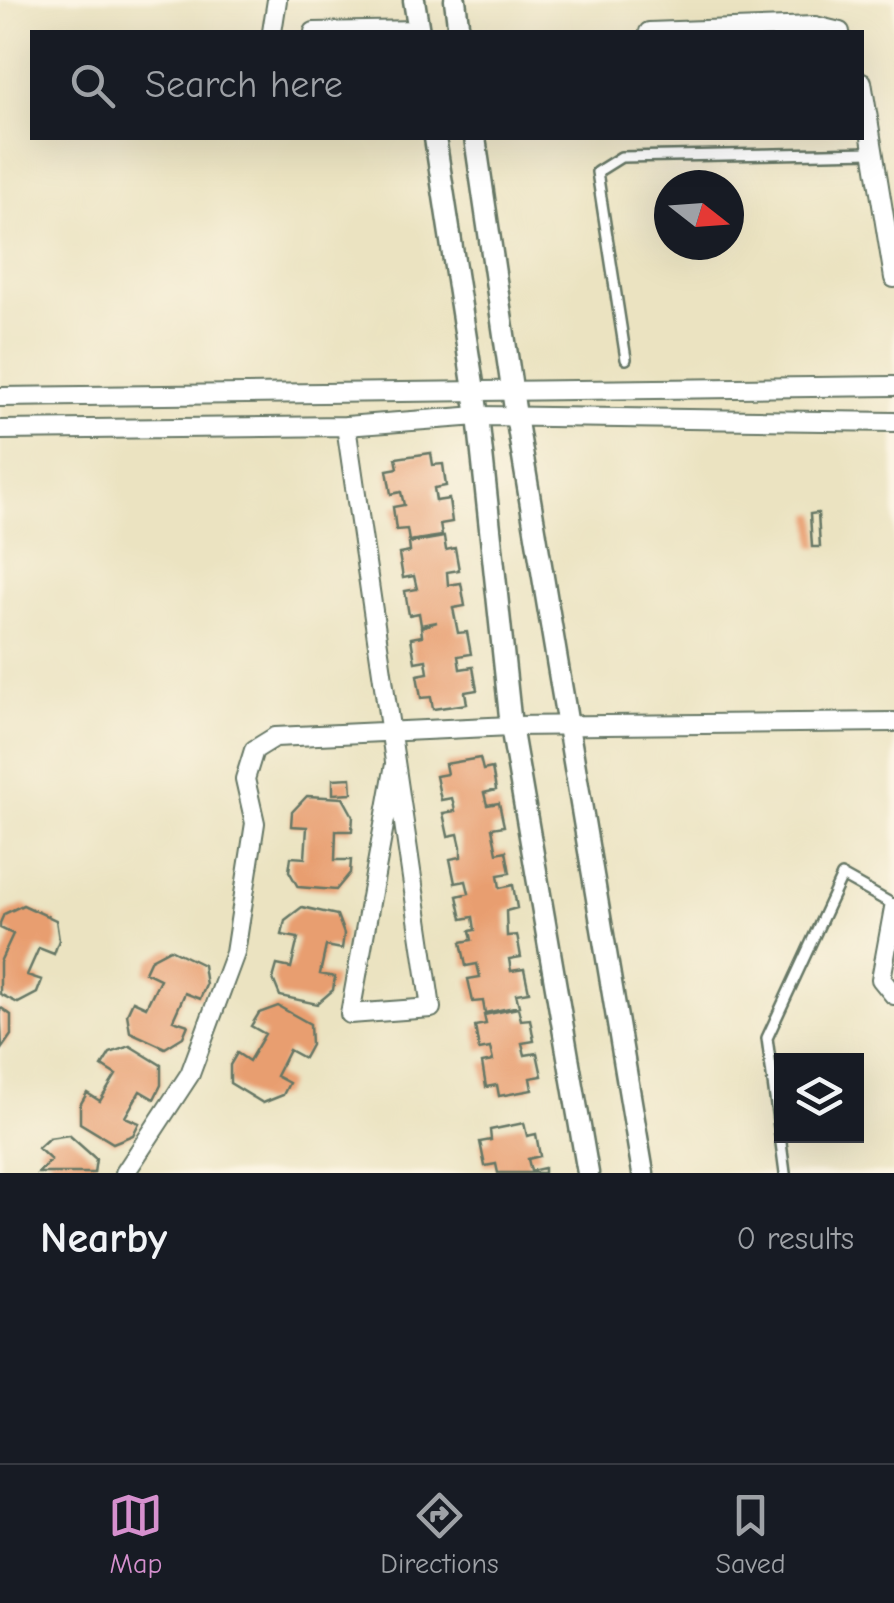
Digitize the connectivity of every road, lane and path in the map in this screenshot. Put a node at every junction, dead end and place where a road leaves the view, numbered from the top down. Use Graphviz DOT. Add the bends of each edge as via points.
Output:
graph roads {
  1 [pos="277,0"];
  2 [pos="414,0"];
  3 [pos="454,0"];
  4 [pos="272,30"];
  5 [pos="418,30"];
  6 [pos="460,30"];
  7 [pos="705,30"];
  8 [pos="832,30"];
  9 [pos="864,95"];
  10 [pos="435,140"];
  11 [pos="475,140"];
  12 [pos="873,152"];
  13 [pos="894,278"];
  14 [pos="626,359"];
  15 [pos="894,386"];
  16 [pos="474,389"];
  17 [pos="512,389"];
  18 [pos="0,398"];
  19 [pos="478,416"];
  20 [pos="516,416"];
  21 [pos="894,422"];
  22 [pos="346,426"];
  23 [pos="0,430"];
  24 [pos="894,722"];
  25 [pos="511,726"];
  26 [pos="568,728"];
  27 [pos="391,733"];
  28 [pos="395,764"];
  29 [pos="894,906"];
  30 [pos="894,995"];
  31 [pos="126,1173"];
  32 [pos="588,1173"];
  33 [pos="643,1173"];
  34 [pos="785,1173"];
  1 -- 4 [label="street"];
  2 -- 5 [label="street"];
  3 -- 6 [label="street"];
  7 -- 8 [label="street"];
  9 -- 12 [label="street"];
  10 -- 16 [label="street"];
  11 -- 17 [label="street"];
  12 -- 13 [label="street"];
  12 -- 14 [label="lane" via="621,157 597,172"];
  15 -- 17 [label="street"];
  16 -- 17 [label="street"];
  16 -- 18 [label="street"];
  16 -- 19 [label="street"];
  17 -- 20 [label="street"];
  19 -- 20 [label="street"];
  19 -- 22 [label="street"];
  19 -- 25 [label="street"];
  20 -- 21 [label="street"];
  20 -- 26 [label="street"];
  22 -- 23 [label="street"];
  22 -- 27 [label="street"];
  24 -- 26 [label="street"];
  25 -- 26 [label="street"];
  25 -- 27 [label="street"];
  25 -- 32 [label="street"];
  26 -- 33 [label="street"];
  27 -- 28 [label="street"];
  27 -- 31 [label="street" via="275,737 254,750 245,779 254,824 234,953 190,1074"];
  28 -- 28 [label="street" via="388,802 350,1014 430,1008"];
  29 -- 30 [label="street" via="882,979"];
  29 -- 34 [label="lane" via="842,876 767,1038"];
}
